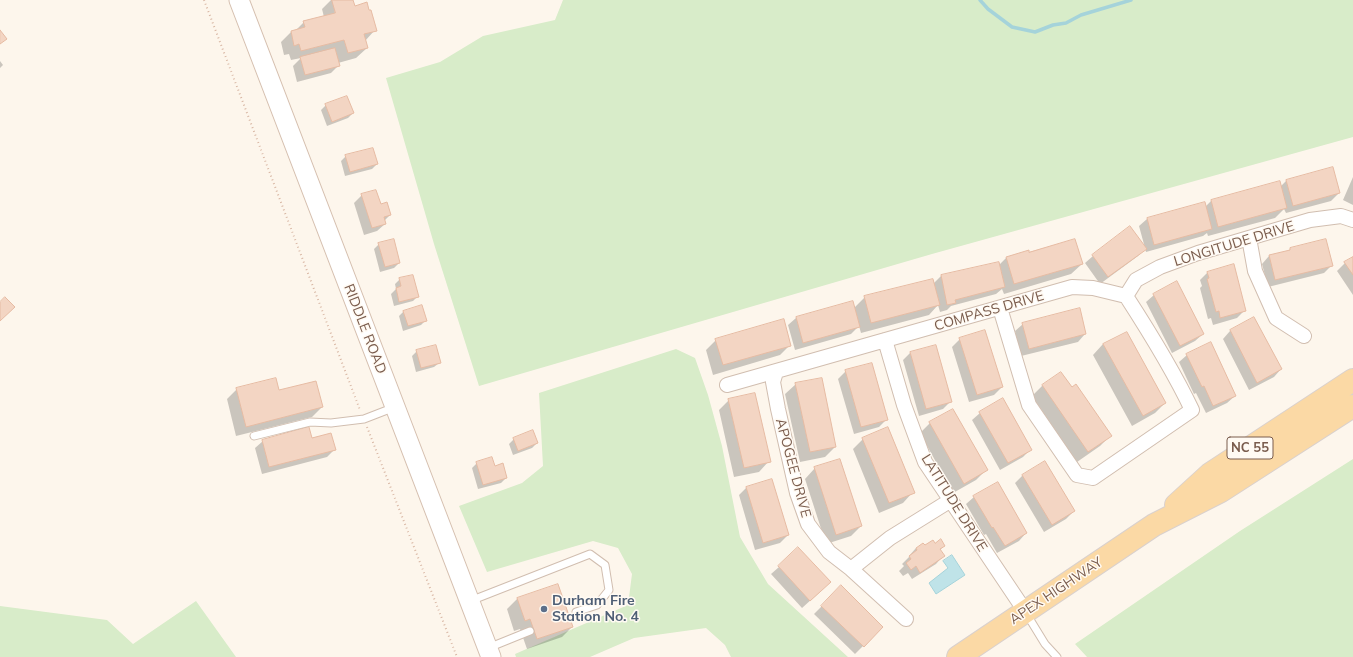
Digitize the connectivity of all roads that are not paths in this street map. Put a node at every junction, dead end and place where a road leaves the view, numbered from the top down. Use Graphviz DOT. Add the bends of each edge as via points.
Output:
graph roads {
  1 [pos="239,0"];
  2 [pos="1353,220"];
  3 [pos="1249,238"];
  4 [pos="1126,296"];
  5 [pos="1000,308"];
  6 [pos="1304,336"];
  7 [pos="885,340"];
  8 [pos="776,372"];
  9 [pos="1353,380"];
  10 [pos="727,385"];
  11 [pos="1353,406"];
  12 [pos="395,407"];
  13 [pos="254,436"];
  14 [pos="951,500"];
  15 [pos="1154,525"];
  16 [pos="851,568"];
  17 [pos="470,601"];
  18 [pos="576,612"];
  19 [pos="1025,612"];
  20 [pos="906,619"];
  21 [pos="530,631"];
  22 [pos="489,653"];
  23 [pos="958,657"];
  24 [pos="1058,657"];
  1 -- 12 [label="main road, RIDDLE ROAD"];
  2 -- 3 [label="street, LONGITUDE DRIVE" via="1341,216 1310,220"];
  3 -- 4 [label="street, LONGITUDE DRIVE" via="1160,267 1136,280"];
  3 -- 6 [label="street" via="1254,272 1276,318"];
  4 -- 5 [label="street, COMPASS DRIVE" via="1093,288 1072,287"];
  4 -- 5 [label="street" via="1150,332 1192,410 1093,478 1077,475 1029,405"];
  5 -- 7 [label="street, COMPASS DRIVE"];
  7 -- 8 [label="street, COMPASS DRIVE"];
  7 -- 14 [label="street, LATITUDE DRIVE" via="904,405 925,462"];
  8 -- 10 [label="street, COMPASS DRIVE"];
  8 -- 16 [label="street, APOGEE DRIVE" via="773,382 778,409 797,493 808,524 829,552"];
  9 -- 15 [label="main road, APEX HIGHWAY / NC 55" via="1210,474"];
  11 -- 15 [label="main road, APEX HIGHWAY / NC 55" via="1221,491"];
  12 -- 13 [label="lane" via="364,419 331,423 310,422"];
  12 -- 17 [label="main road, RIDDLE ROAD"];
  14 -- 16 [label="street" via="890,538"];
  14 -- 19 [label="street, LATITUDE DRIVE"];
  15 -- 19 [label="main road, APEX HIGHWAY / NC 55"];
  16 -- 20 [label="street, APOGEE DRIVE"];
  17 -- 18 [label="lane" via="590,554 605,565 609,590 597,605"];
  17 -- 22 [label="main road, RIDDLE ROAD"];
  19 -- 23 [label="main road, APEX HIGHWAY / NC 55"];
  19 -- 24 [label="lane" via="1045,644"];
  21 -- 22 [label="lane"];
}
